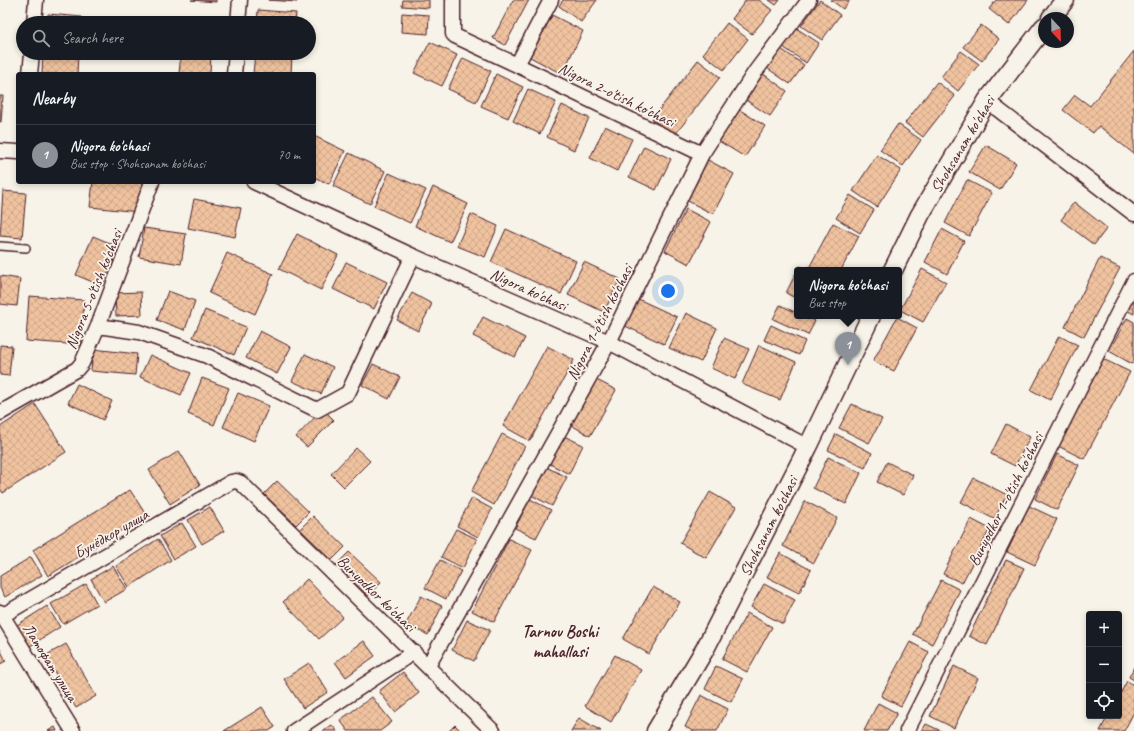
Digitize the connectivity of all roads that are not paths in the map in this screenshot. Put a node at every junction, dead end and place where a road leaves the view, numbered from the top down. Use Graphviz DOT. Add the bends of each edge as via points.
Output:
graph roads {
  1 [pos="36,0"];
  2 [pos="240,0"];
  3 [pos="453,0"];
  4 [pos="551,0"];
  5 [pos="809,0"];
  6 [pos="1065,0"];
  7 [pos="1056,12"];
  8 [pos="35,16"];
  9 [pos="239,16"];
  10 [pos="1038,35"];
  11 [pos="31,60"];
  12 [pos="235,60"];
  13 [pos="517,64"];
  14 [pos="30,72"];
  15 [pos="234,72"];
  16 [pos="987,101"];
  17 [pos="0,151"];
  18 [pos="16,152"];
  19 [pos="702,154"];
  20 [pos="151,184"];
  21 [pos="258,184"];
  22 [pos="1134,214"];
  23 [pos="0,246"];
  24 [pos="26,248"];
  25 [pos="413,256"];
  26 [pos="894,267"];
  27 [pos="1134,282"];
  28 [pos="870,319"];
  29 [pos="98,326"];
  30 [pos="610,342"];
  31 [pos="0,413"];
  32 [pos="808,448"];
  33 [pos="236,481"];
  34 [pos="1,615"];
  35 [pos="414,652"];
  36 [pos="428,666"];
  37 [pos="73,731"];
  38 [pos="294,731"];
  39 [pos="493,731"];
  40 [pos="656,731"];
  41 [pos="907,731"];
  1 -- 8 [label="street"];
  2 -- 9 [label="street"];
  3 -- 13 [label="street, Nigora 2-o'tish ko'chasi" via="453,34"];
  4 -- 13 [label="street"];
  5 -- 19 [label="street, Nigora 1-o'tish ko'chasi" via="755,72"];
  6 -- 7 [label="street"];
  10 -- 16 [label="street, Shohsanam ko'chasi"];
  11 -- 14 [label="street"];
  12 -- 15 [label="street"];
  13 -- 19 [label="street, Nigora 2-o'tish ko'chasi"];
  16 -- 22 [label="street"];
  16 -- 26 [label="street, Shohsanam ko'chasi" via="920,215"];
  17 -- 18 [label="street"];
  19 -- 30 [label="street, Nigora 1-o'tish ko'chasi"];
  20 -- 29 [label="street, Nigora 5-o'tish ko'chasi"];
  21 -- 25 [label="street, Nigora ko'chasi"];
  23 -- 24 [label="lane"];
  25 -- 29 [label="street" via="348,393 317,410 208,356 139,332"];
  25 -- 30 [label="street, Nigora ko'chasi"];
  27 -- 41 [label="street, Bunyodkor 1-o'tish ko'chasi"];
  28 -- 32 [label="street, Shohsanam ko'chasi"];
  29 -- 31 [label="street, Nigora 5-o'tish ko'chasi" via="77,369"];
  30 -- 32 [label="street, Nigora ko'chasi"];
  30 -- 36 [label="street, Nigora 1-o'tish ko'chasi"];
  32 -- 40 [label="street, Shohsanam ko'chasi" via="705,649"];
  33 -- 34 [label="street, Бунёдкор улица"];
  33 -- 35 [label="street, Bunyodkor ko'chasi" via="241,483"];
  34 -- 37 [label="street, Латофат улица"];
  35 -- 36 [label="street, Bunyodkor ko'chasi"];
  35 -- 38 [label="street"];
  36 -- 39 [label="street, Bunyodkor ko'chasi"];
}
